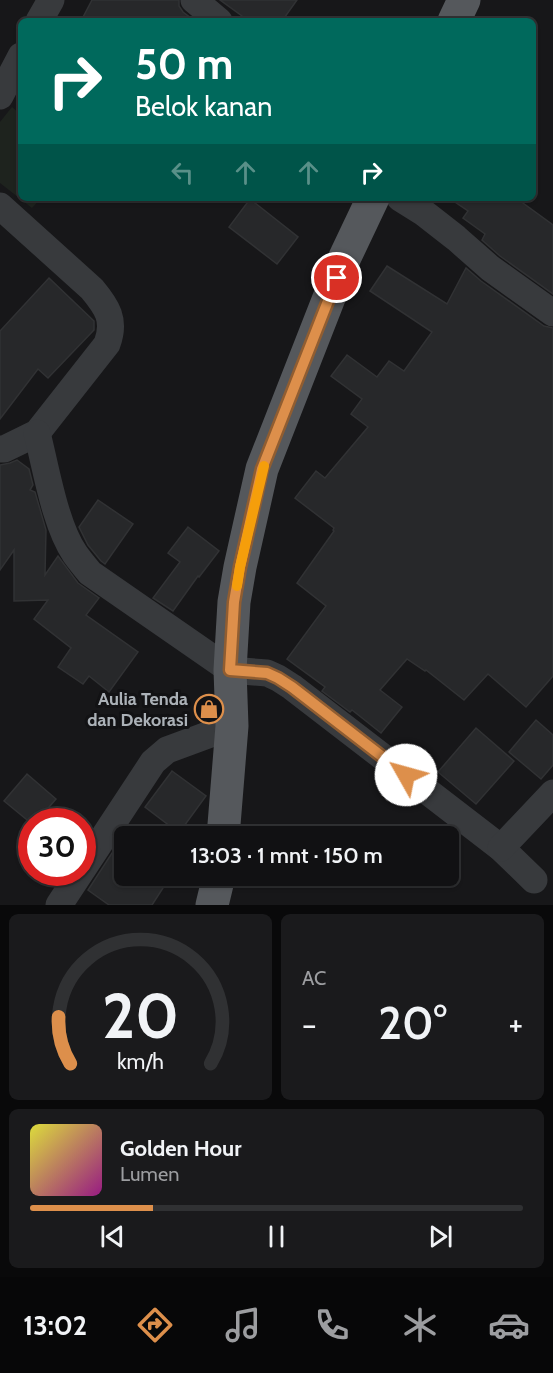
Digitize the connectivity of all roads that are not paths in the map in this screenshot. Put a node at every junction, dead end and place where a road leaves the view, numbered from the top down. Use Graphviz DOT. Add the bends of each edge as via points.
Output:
graph roads {
  1 [pos="51,0"];
  2 [pos="194,0"];
  3 [pos="464,0"];
  4 [pos="41,18"];
  5 [pos="215,18"];
  6 [pos="455,18"];
  7 [pos="18,62"];
  8 [pos="0,96"];
  9 [pos="372,201"];
  10 [pos="405,201"];
  11 [pos="0,206"];
  12 [pos="553,313"];
  13 [pos="37,433"];
  14 [pos="0,449"];
  15 [pos="230,670"];
  16 [pos="232,726"];
  17 [pos="553,793"];
  18 [pos="224,826"];
  19 [pos="96,848"];
  20 [pos="501,848"];
  21 [pos="534,880"];
  22 [pos="71,886"];
  23 [pos="217,886"];
  24 [pos="59,905"];
  25 [pos="212,905"];
  1 -- 4 [label="street"];
  2 -- 5 [label="street"];
  3 -- 6 [label="main road"];
  7 -- 8 [label="street"];
  9 -- 15 [label="main road" via="345,257 262,469 240,567"];
  10 -- 12 [label="street"];
  11 -- 13 [label="street" via="93,289 111,321 107,344"];
  13 -- 14 [label="street"];
  13 -- 15 [label="street" via="63,530 90,573"];
  15 -- 16 [label="main road"];
  15 -- 20 [label="street" via="267,673 285,682"];
  16 -- 18 [label="main road"];
  16 -- 19 [label="street" via="160,755"];
  17 -- 20 [label="street"];
  20 -- 21 [label="street"];
  22 -- 24 [label="street"];
  23 -- 25 [label="main road"];
}
